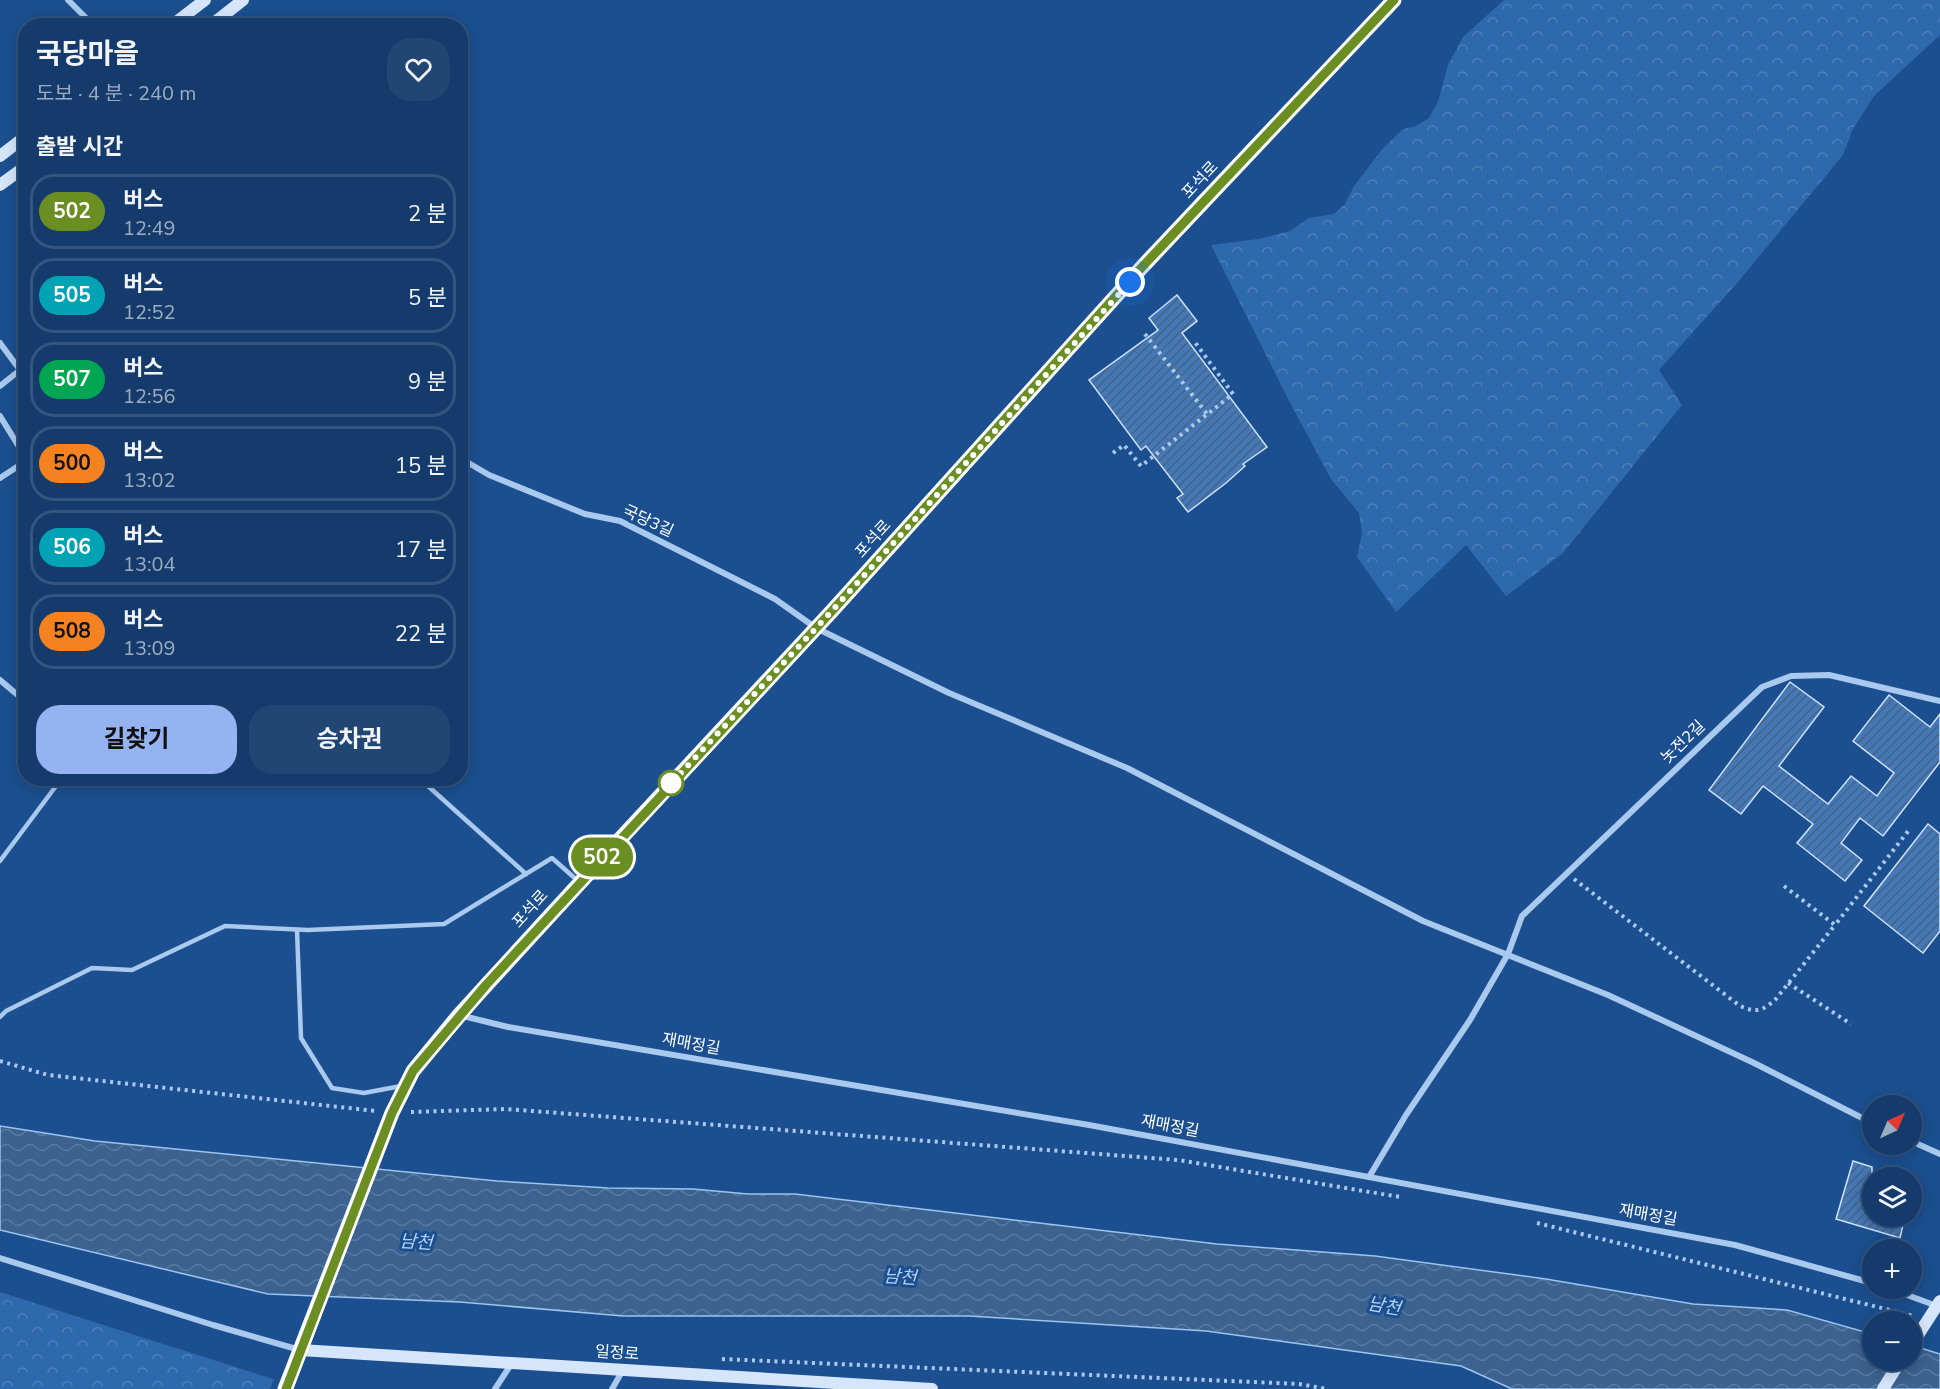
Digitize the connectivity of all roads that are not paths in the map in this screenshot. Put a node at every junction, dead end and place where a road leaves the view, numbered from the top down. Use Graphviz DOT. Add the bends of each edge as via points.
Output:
graph roads {
  1 [pos="68,0"];
  2 [pos="205,0"];
  3 [pos="243,0"];
  4 [pos="1394,0"];
  5 [pos="86,18"];
  6 [pos="181,18"];
  7 [pos="220,18"];
  8 [pos="18,142"];
  9 [pos="0,156"];
  10 [pos="18,172"];
  11 [pos="0,185"];
  12 [pos="0,343"];
  13 [pos="18,367"];
  14 [pos="18,372"];
  15 [pos="0,386"];
  16 [pos="0,416"];
  17 [pos="18,446"];
  18 [pos="468,463"];
  19 [pos="18,465"];
  20 [pos="0,478"];
  21 [pos="816,628"];
  22 [pos="0,680"];
  23 [pos="18,695"];
  24 [pos="1940,701"];
  25 [pos="56,786"];
  26 [pos="428,786"];
  27 [pos="0,861"];
  28 [pos="526,874"];
  29 [pos="579,882"];
  30 [pos="297,930"];
  31 [pos="1508,954"];
  32 [pos="459,1015"];
  33 [pos="0,1017"];
  34 [pos="405,1085"];
  35 [pos="1862,1118"];
  36 [pos="1922,1146"];
  37 [pos="1940,1154"];
  38 [pos="1369,1177"];
  39 [pos="0,1258"];
  40 [pos="1862,1280"];
  41 [pos="1913,1299"];
  42 [pos="1935,1309"];
  43 [pos="1922,1329"];
  44 [pos="300,1350"];
  45 [pos="512,1363"];
  46 [pos="623,1370"];
  47 [pos="1894,1371"];
  48 [pos="809,1385"];
  49 [pos="285,1389"];
  50 [pos="495,1389"];
  51 [pos="612,1389"];
  52 [pos="932,1389"];
  53 [pos="1883,1389"];
  1 -- 5 [label="street"];
  2 -- 6 [label="street"];
  3 -- 7 [label="street"];
  4 -- 21 [label="main road, 포석로" via="1143,266"];
  8 -- 9 [label="street"];
  10 -- 11 [label="street"];
  12 -- 13 [label="street"];
  14 -- 15 [label="street"];
  16 -- 17 [label="street"];
  18 -- 21 [label="street, 국당3길" via="585,514 620,521 775,599"];
  19 -- 20 [label="street"];
  21 -- 29 [label="main road, 포석로"];
  21 -- 31 [label="street, 국당3길" via="949,693 1127,768 1423,921"];
  22 -- 23 [label="street"];
  24 -- 31 [label="street, 놋전2길" via="1829,675 1791,676 1762,687 1522,916"];
  25 -- 27 [label="lane"];
  26 -- 28 [label="lane"];
  28 -- 29 [label="lane" via="552,858"];
  28 -- 30 [label="lane" via="444,924"];
  29 -- 32 [label="main road, 포석로"];
  30 -- 33 [label="lane" via="225,926 132,970 92,968"];
  30 -- 34 [label="lane" via="301,1038 332,1088 364,1094"];
  31 -- 35 [label="street, 국당3길" via="1608,994"];
  31 -- 38 [label="street, 놋전2길"];
  32 -- 34 [label="main road, 포석로"];
  32 -- 38 [label="street, 재매정길" via="508,1027 1089,1125"];
  34 -- 44 [label="main road, 포석로"];
  36 -- 37 [label="street"];
  38 -- 40 [label="street, 재매정길" via="1735,1245"];
  39 -- 44 [label="street"];
  41 -- 42 [label="street"];
  42 -- 43 [label="street"];
  44 -- 45 [label="street, 일정로"];
  44 -- 49 [label="main road"];
  45 -- 46 [label="street, 일정로"];
  45 -- 50 [label="street"];
  46 -- 48 [label="street, 일정로"];
  46 -- 51 [label="street"];
  47 -- 53 [label="street"];
  48 -- 52 [label="street, 일정로"];
}
